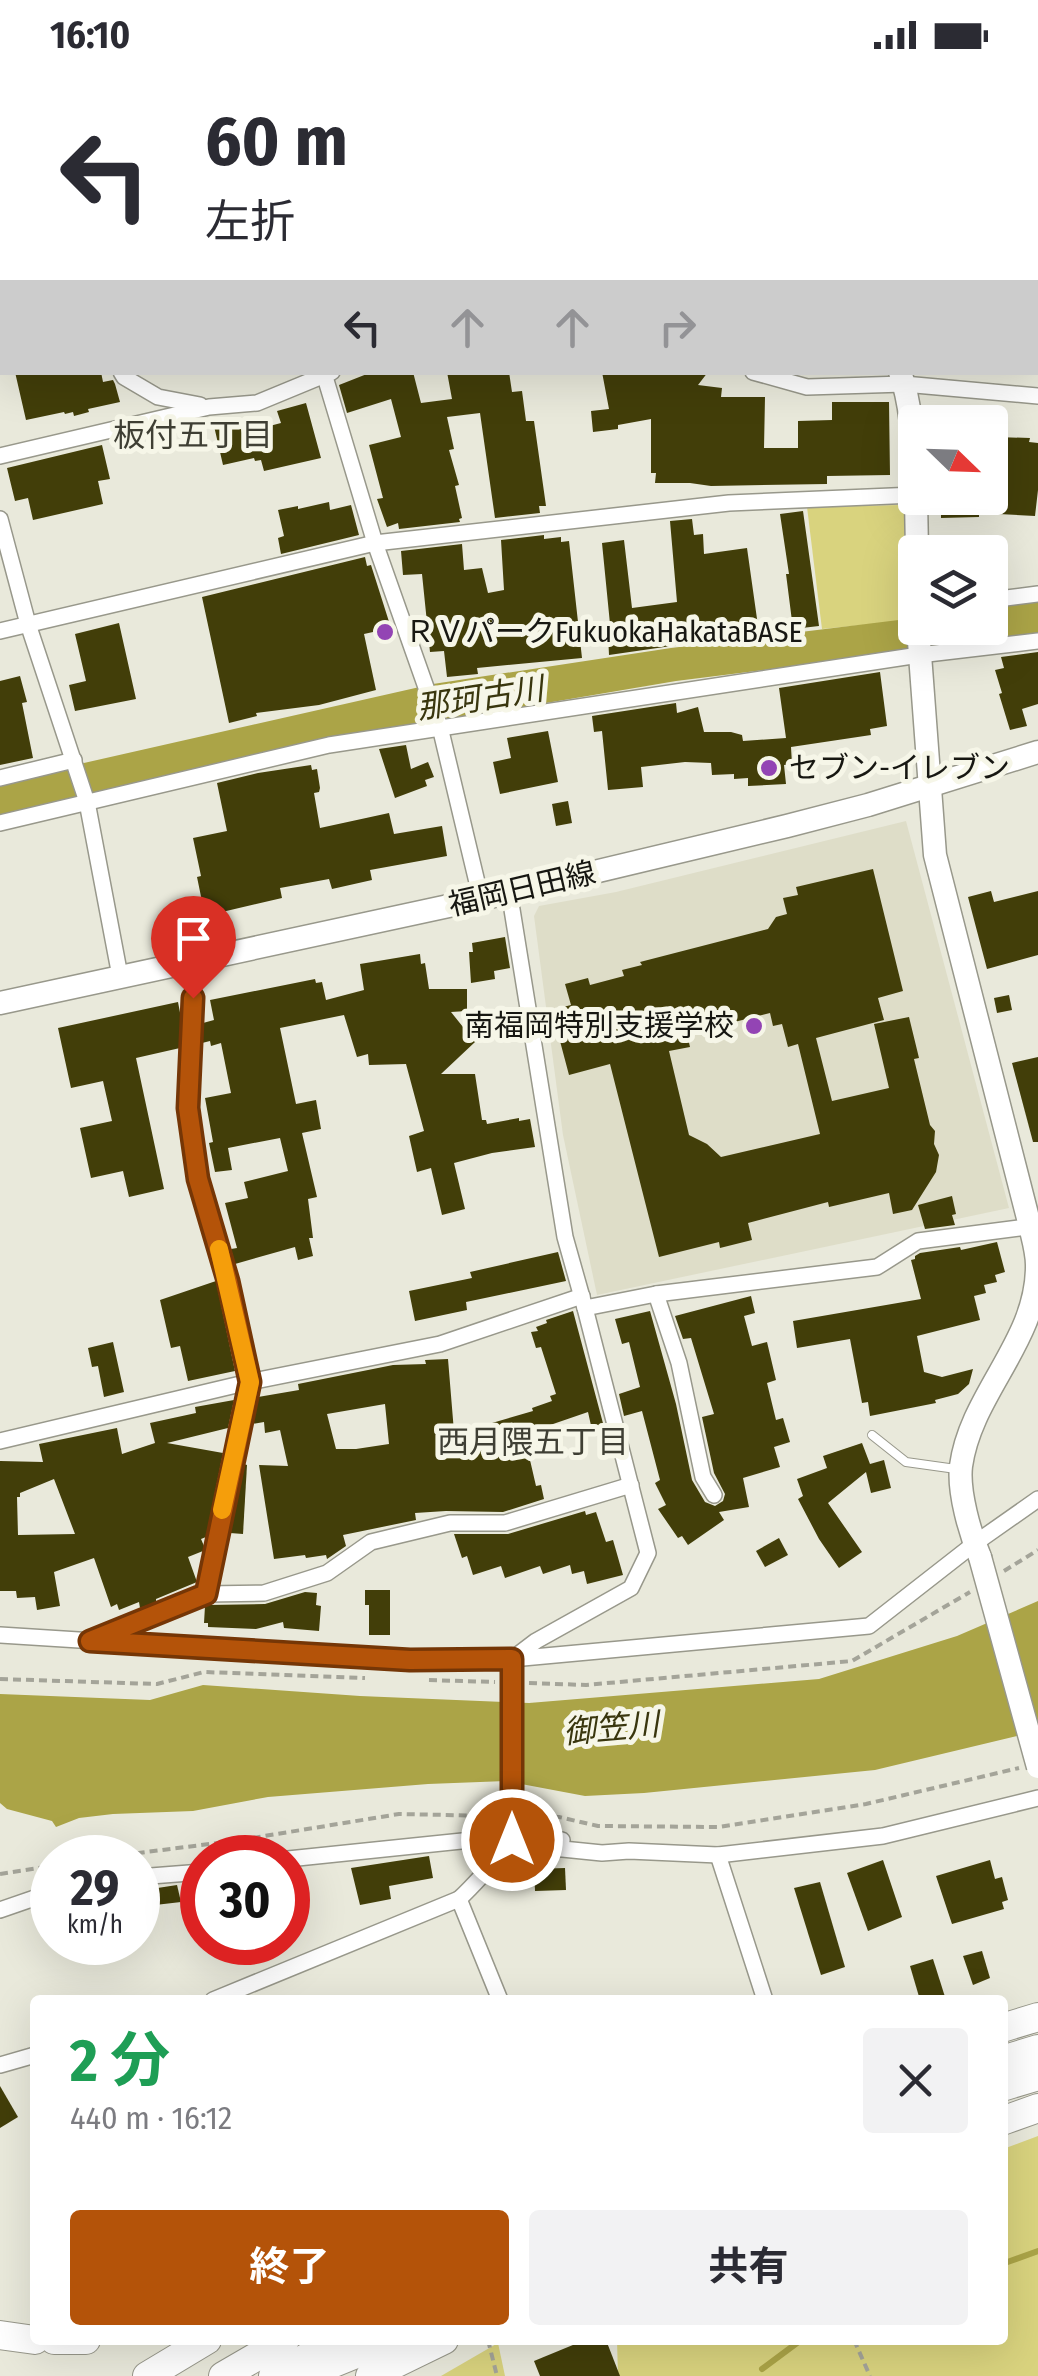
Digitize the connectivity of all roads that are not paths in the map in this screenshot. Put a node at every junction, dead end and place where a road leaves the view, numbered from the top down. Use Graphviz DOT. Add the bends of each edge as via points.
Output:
graph roads {
  1 [pos="123,375"];
  2 [pos="329,375"];
  3 [pos="763,375"];
  4 [pos="902,378"];
  5 [pos="1038,396"];
  6 [pos="906,405"];
  7 [pos="209,407"];
  8 [pos="0,456"];
  9 [pos="898,497"];
  10 [pos="0,519"];
  11 [pos="376,543"];
  12 [pos="1038,594"];
  13 [pos="1008,598"];
  14 [pos="28,624"];
  15 [pos="0,630"];
  16 [pos="1038,641"];
  17 [pos="919,645"];
  18 [pos="919,655"];
  19 [pos="440,726"];
  20 [pos="1038,752"];
  21 [pos="74,760"];
  22 [pos="0,778"];
  23 [pos="929,784"];
  24 [pos="86,802"];
  25 [pos="0,823"];
  26 [pos="510,892"];
  27 [pos="480,899"];
  28 [pos="195,962"];
  29 [pos="120,976"];
  30 [pos="0,1003"];
  31 [pos="1034,1226"];
  32 [pos="656,1294"];
  33 [pos="584,1302"];
  34 [pos="250,1382"];
  35 [pos="872,1434"];
  36 [pos="0,1441"];
  37 [pos="961,1470"];
  38 [pos="631,1485"];
  39 [pos="714,1495"];
  40 [pos="1038,1499"];
  41 [pos="977,1551"];
  42 [pos="206,1594"];
  43 [pos="0,1635"];
  44 [pos="90,1641"];
  45 [pos="512,1663"];
  46 [pos="1033,1766"];
  47 [pos="1038,1798"];
  48 [pos="512,1842"];
  49 [pos="629,1851"];
  50 [pos="718,1854"];
  51 [pos="310,1857"];
  52 [pos="30,1900"];
  53 [pos="459,1900"];
  54 [pos="0,1910"];
  55 [pos="225,1995"];
  56 [pos="498,1995"];
  57 [pos="763,1995"];
  58 [pos="1038,2017"];
  59 [pos="1008,2026"];
  60 [pos="1038,2049"];
  61 [pos="30,2056"];
  62 [pos="1008,2058"];
  63 [pos="0,2065"];
  64 [pos="1038,2076"];
  65 [pos="1008,2085"];
  66 [pos="1038,2110"];
  67 [pos="1008,2120"];
  68 [pos="0,2335"];
  69 [pos="30,2339"];
  70 [pos="199,2345"];
  71 [pos="276,2345"];
  72 [pos="329,2345"];
  73 [pos="378,2345"];
  74 [pos="434,2345"];
  75 [pos="147,2376"];
  76 [pos="223,2376"];
  77 [pos="274,2376"];
  78 [pos="302,2376"];
  79 [pos="370,2376"];
  1 -- 7 [label="street" via="158,397"];
  2 -- 7 [label="street" via="257,403"];
  2 -- 11 [label="street"];
  3 -- 4 [label="street" via="807,388"];
  4 -- 5 [label="street"];
  4 -- 6 [label="main road"];
  7 -- 8 [label="street"];
  9 -- 11 [label="street" via="730,502"];
  10 -- 14 [label="street"];
  11 -- 14 [label="street"];
  11 -- 19 [label="street"];
  12 -- 13 [label="street"];
  14 -- 15 [label="street"];
  14 -- 21 [label="street"];
  16 -- 18 [label="street"];
  17 -- 18 [label="main road"];
  18 -- 19 [label="street"];
  18 -- 23 [label="main road"];
  19 -- 24 [label="street"];
  19 -- 27 [label="street"];
  20 -- 23 [label="main road, 福岡日田線"];
  21 -- 22 [label="street"];
  21 -- 24 [label="street"];
  23 -- 26 [label="main road, 福岡日田線" via="787,826"];
  23 -- 31 [label="main road" via="934,855"];
  24 -- 25 [label="street"];
  24 -- 29 [label="street"];
  26 -- 27 [label="main road, 福岡日田線"];
  26 -- 33 [label="street" via="565,1237"];
  27 -- 28 [label="main road, 福岡日田線"];
  28 -- 29 [label="main road, 福岡日田線"];
  28 -- 34 [label="street" via="188,1108 198,1179"];
  29 -- 30 [label="main road, 福岡日田線"];
  31 -- 32 [label="street" via="918,1241 876,1267"];
  31 -- 37 [label="main road" via="1036,1285 1028,1315 970,1430"];
  32 -- 33 [label="street"];
  32 -- 39 [label="street" via="703,1477"];
  33 -- 34 [label="street" via="440,1344"];
  33 -- 38 [label="street"];
  34 -- 36 [label="street"];
  34 -- 42 [label="street"];
  35 -- 37 [label="lane" via="906,1462"];
  37 -- 41 [label="main road"];
  38 -- 42 [label="street" via="505,1523 450,1523 371,1542 327,1574 264,1593"];
  38 -- 45 [label="street" via="648,1553 632,1588 536,1641"];
  40 -- 41 [label="street"];
  41 -- 45 [label="street" via="869,1626"];
  41 -- 46 [label="main road, bridge"];
  42 -- 44 [label="street"];
  43 -- 44 [label="street"];
  44 -- 45 [label="street"];
  45 -- 48 [label="street, bridge"];
  47 -- 50 [label="street" via="883,1836"];
  48 -- 49 [label="street" via="602,1854"];
  48 -- 53 [label="street"];
  49 -- 50 [label="street"];
  49 -- 51 [label="street" via="530,1834"];
  50 -- 57 [label="street"];
  52 -- 54 [label="street"];
  53 -- 55 [label="street"];
  53 -- 56 [label="street"];
  58 -- 59 [label="highway"];
  60 -- 62 [label="highway"];
  61 -- 63 [label="street"];
  64 -- 65 [label="highway"];
  66 -- 67 [label="highway"];
  68 -- 69 [label="highway"];
  70 -- 75 [label="highway"];
  71 -- 76 [label="highway"];
  72 -- 77 [label="highway"];
  73 -- 78 [label="highway"];
  74 -- 79 [label="highway"];
}
